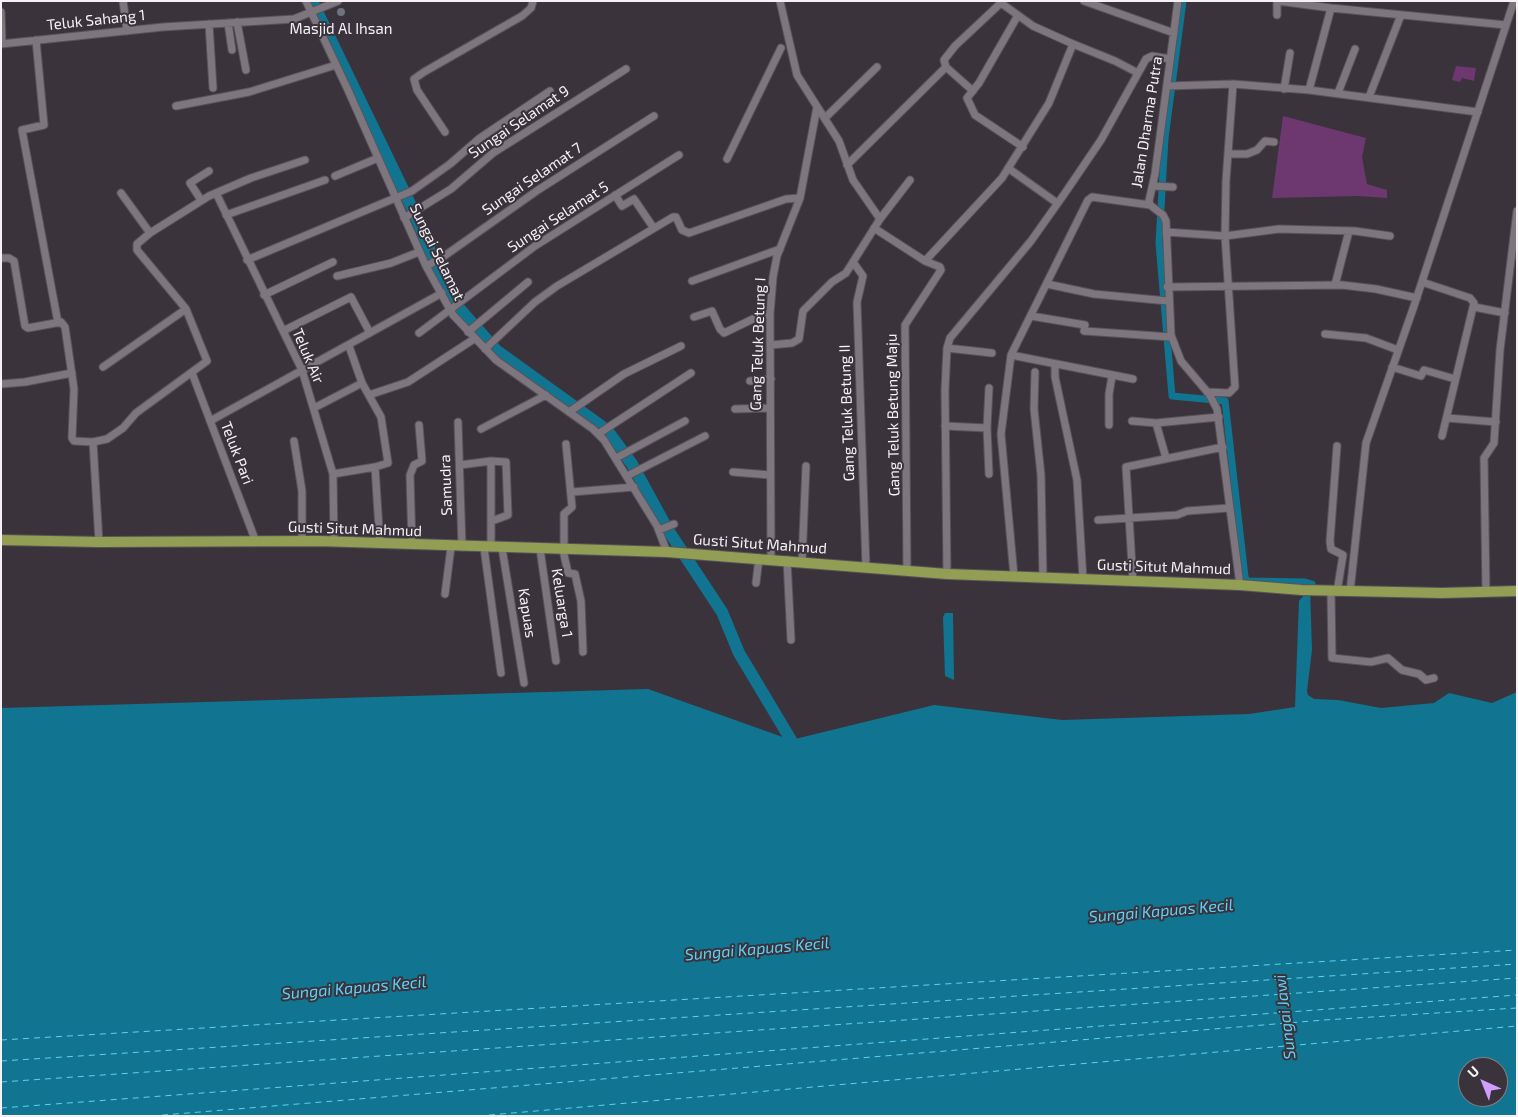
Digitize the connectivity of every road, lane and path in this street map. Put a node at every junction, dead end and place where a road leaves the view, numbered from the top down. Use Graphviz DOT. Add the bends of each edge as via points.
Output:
graph roads {
  1 [pos="123,1"];
  2 [pos="306,1"];
  3 [pos="338,1"];
  4 [pos="533,1"];
  5 [pos="780,1"];
  6 [pos="1084,1"];
  7 [pos="1178,1"];
  8 [pos="1278,1"];
  9 [pos="1514,1"];
  10 [pos="1002,2"];
  11 [pos="1330,8"];
  12 [pos="1,12"];
  13 [pos="312,13"];
  14 [pos="1401,15"];
  15 [pos="1277,16"];
  16 [pos="1018,17"];
  17 [pos="237,22"];
  18 [pos="228,23"];
  19 [pos="209,24"];
  20 [pos="1506,25"];
  21 [pos="126,31"];
  22 [pos="1174,33"];
  23 [pos="36,40"];
  24 [pos="2,44"];
  25 [pos="1073,44"];
  26 [pos="1355,49"];
  27 [pos="232,50"];
  28 [pos="790,50"];
  29 [pos="1290,53"];
  30 [pos="1170,59"];
  31 [pos="336,65"];
  32 [pos="877,67"];
  33 [pos="946,67"];
  34 [pos="626,69"];
  35 [pos="246,70"];
  36 [pos="1138,73"];
  37 [pos="1233,84"];
  38 [pos="1171,86"];
  39 [pos="213,88"];
  40 [pos="1284,89"];
  41 [pos="1309,90"];
  42 [pos="973,91"];
  43 [pos="550,92"];
  44 [pos="1338,93"];
  45 [pos="1369,96"];
  46 [pos="176,106"];
  47 [pos="817,107"];
  48 [pos="1478,112"];
  49 [pos="654,116"];
  50 [pos="825,118"];
  51 [pos="444,132"];
  52 [pos="1274,142"];
  53 [pos="1023,147"];
  54 [pos="1228,154"];
  55 [pos="679,155"];
  56 [pos="378,158"];
  57 [pos="726,159"];
  58 [pos="306,160"];
  59 [pos="847,164"];
  60 [pos="1008,168"];
  61 [pos="209,171"];
  62 [pos="335,176"];
  63 [pos="325,180"];
  64 [pos="910,180"];
  65 [pos="1173,186"];
  66 [pos="1159,187"];
  67 [pos="121,193"];
  68 [pos="216,193"];
  69 [pos="615,195"];
  70 [pos="399,196"];
  71 [pos="800,198"];
  72 [pos="201,200"];
  73 [pos="1058,203"];
  74 [pos="1150,205"];
  75 [pos="1517,211"];
  76 [pos="226,216"];
  77 [pos="408,216"];
  78 [pos="880,218"];
  79 [pos="653,227"];
  80 [pos="874,228"];
  81 [pos="1349,231"];
  82 [pos="1166,232"];
  83 [pos="150,233"];
  84 [pos="1225,236"];
  85 [pos="1390,236"];
  86 [pos="780,250"];
  87 [pos="420,252"];
  88 [pos="1,258"];
  89 [pos="247,260"];
  90 [pos="925,261"];
  91 [pos="333,262"];
  92 [pos="853,262"];
  93 [pos="429,265"];
  94 [pos="337,276"];
  95 [pos="692,281"];
  96 [pos="528,282"];
  97 [pos="1422,282"];
  98 [pos="1046,284"];
  99 [pos="1335,285"];
  100 [pos="1508,285"];
  101 [pos="1230,286"];
  102 [pos="1517,286"];
  103 [pos="1167,287"];
  104 [pos="442,293"];
  105 [pos="264,295"];
  106 [pos="1417,298"];
  107 [pos="1168,301"];
  108 [pos="1474,307"];
  109 [pos="452,308"];
  110 [pos="186,309"];
  111 [pos="1505,313"];
  112 [pos="770,314"];
  113 [pos="1031,316"];
  114 [pos="694,318"];
  115 [pos="58,322"];
  116 [pos="473,328"];
  117 [pos="283,332"];
  118 [pos="370,333"];
  119 [pos="419,333"];
  120 [pos="1325,334"];
  121 [pos="1167,337"];
  122 [pos="474,339"];
  123 [pos="771,345"];
  124 [pos="349,346"];
  125 [pos="681,346"];
  126 [pos="486,347"];
  127 [pos="946,348"];
  128 [pos="1398,350"];
  129 [pos="992,353"];
  130 [pos="1011,356"];
  131 [pos="1055,364"];
  132 [pos="1392,367"];
  133 [pos="103,368"];
  134 [pos="302,370"];
  135 [pos="1035,372"];
  136 [pos="72,373"];
  137 [pos="192,373"];
  138 [pos="691,373"];
  139 [pos="1112,376"];
  140 [pos="771,379"];
  141 [pos="1133,379"];
  142 [pos="1455,379"];
  143 [pos="750,381"];
  144 [pos="362,383"];
  145 [pos="1,384"];
  146 [pos="989,388"];
  147 [pos="1208,393"];
  148 [pos="368,395"];
  149 [pos="546,395"];
  150 [pos="314,408"];
  151 [pos="770,408"];
  152 [pos="735,409"];
  153 [pos="571,411"];
  154 [pos="1219,417"];
  155 [pos="1447,418"];
  156 [pos="210,421"];
  157 [pos="685,421"];
  158 [pos="1132,421"];
  159 [pos="458,422"];
  160 [pos="1496,422"];
  161 [pos="1156,423"];
  162 [pos="419,425"];
  163 [pos="1109,425"];
  164 [pos="945,426"];
  165 [pos="987,428"];
  166 [pos="481,429"];
  167 [pos="603,431"];
  168 [pos="705,436"];
  169 [pos="1442,436"];
  170 [pos="294,441"];
  171 [pos="94,442"];
  172 [pos="566,444"];
  173 [pos="1337,446"];
  174 [pos="1223,447"];
  175 [pos="618,457"];
  176 [pos="1166,458"];
  177 [pos="491,461"];
  178 [pos="460,465"];
  179 [pos="806,466"];
  180 [pos="375,467"];
  181 [pos="732,472"];
  182 [pos="333,474"];
  183 [pos="989,474"];
  184 [pos="630,475"];
  185 [pos="770,475"];
  186 [pos="634,487"];
  187 [pos="572,492"];
  188 [pos="1229,508"];
  189 [pos="1130,519"];
  190 [pos="1098,520"];
  191 [pos="492,521"];
  192 [pos="1,540"];
  193 [pos="99,542"];
  194 [pos="256,542"];
  195 [pos="302,542"];
  196 [pos="334,542"];
  197 [pos="380,544"];
  198 [pos="412,545"];
  199 [pos="456,547"];
  200 [pos="492,548"];
  201 [pos="540,549"];
  202 [pos="564,550"];
  203 [pos="670,552"];
  204 [pos="759,558"];
  205 [pos="771,558"];
  206 [pos="787,560"];
  207 [pos="802,561"];
  208 [pos="866,567"];
  209 [pos="907,570"];
  210 [pos="947,574"];
  211 [pos="1014,576"];
  212 [pos="1043,578"];
  213 [pos="1083,580"];
  214 [pos="1133,582"];
  215 [pos="756,583"];
  216 [pos="1240,585"];
  217 [pos="1330,592"];
  218 [pos="1350,592"];
  219 [pos="1486,592"];
  220 [pos="1517,592"];
  221 [pos="445,594"];
  222 [pos="791,640"];
  223 [pos="583,652"];
  224 [pos="556,661"];
  225 [pos="501,673"];
  226 [pos="1434,678"];
  227 [pos="524,683"];
  1 -- 21 [label="street"];
  2 -- 13 [label="street, Sungai Selamat"];
  3 -- 13 [label="street, Teluk Sahang 1"];
  4 -- 51 [label="street" via="529,12 414,79 417,90"];
  5 -- 28 [label="street"];
  6 -- 22 [label="street"];
  7 -- 22 [label="street, Jalan Dharma Putra"];
  8 -- 11 [label="street"];
  8 -- 15 [label="street"];
  9 -- 20 [label="street"];
  10 -- 16 [label="street"];
  10 -- 33 [label="street" via="948,53 944,60"];
  11 -- 14 [label="street"];
  11 -- 41 [label="street"];
  12 -- 24 [label="street"];
  13 -- 17 [label="street, Teluk Sahang 1" via="294,19"];
  13 -- 31 [label="street, Sungai Selamat"];
  14 -- 20 [label="street"];
  14 -- 45 [label="street"];
  16 -- 25 [label="street"];
  16 -- 42 [label="street"];
  17 -- 18 [label="street, Teluk Sahang 1"];
  17 -- 35 [label="street"];
  18 -- 19 [label="street, Teluk Sahang 1"];
  18 -- 27 [label="street"];
  19 -- 21 [label="street, Teluk Sahang 1"];
  19 -- 39 [label="street"];
  20 -- 48 [label="street"];
  21 -- 23 [label="street, Teluk Sahang 1"];
  22 -- 30 [label="street, Jalan Dharma Putra"];
  23 -- 24 [label="street, Teluk Sahang 1"];
  23 -- 115 [label="street" via="44,125 22,130"];
  25 -- 36 [label="street"];
  25 -- 53 [label="street" via="1049,102"];
  26 -- 44 [label="street"];
  28 -- 47 [label="street" via="797,75"];
  28 -- 57 [label="street" via="778,47"];
  29 -- 40 [label="street"];
  30 -- 36 [label="street" via="1150,56"];
  30 -- 38 [label="street, Jalan Dharma Putra"];
  31 -- 46 [label="street" via="249,92"];
  31 -- 56 [label="street, Sungai Selamat"];
  32 -- 50 [label="street"];
  33 -- 42 [label="street"];
  33 -- 59 [label="street"];
  34 -- 77 [label="street, Sungai Selamat 9" via="493,153 451,189"];
  36 -- 73 [label="street" via="1101,140"];
  37 -- 38 [label="street"];
  37 -- 40 [label="street"];
  37 -- 54 [label="street"];
  38 -- 66 [label="street, Jalan Dharma Putra"];
  40 -- 41 [label="street"];
  41 -- 44 [label="street"];
  42 -- 53 [label="street" via="968,99 975,115"];
  43 -- 70 [label="street" via="480,138 412,191"];
  44 -- 45 [label="street"];
  45 -- 48 [label="street"];
  47 -- 50 [label="street"];
  47 -- 71 [label="street, Gang Teluk Betung I"];
  48 -- 97 [label="street"];
  49 -- 93 [label="street, Sungai Selamat 7"];
  50 -- 59 [label="street" via="839,141"];
  52 -- 54 [label="street" via="1265,141 1257,150 1247,154"];
  53 -- 60 [label="street"];
  54 -- 84 [label="street"];
  55 -- 69 [label="street, Sungai Selamat 5"];
  56 -- 62 [label="street"];
  56 -- 70 [label="street, Sungai Selamat"];
  58 -- 68 [label="street"];
  59 -- 78 [label="street" via="853,180"];
  60 -- 73 [label="street"];
  60 -- 90 [label="street"];
  61 -- 72 [label="street" via="190,183"];
  63 -- 76 [label="street"];
  64 -- 78 [label="street"];
  65 -- 66 [label="street"];
  66 -- 74 [label="street, Jalan Dharma Putra" via="1149,199"];
  67 -- 83 [label="street"];
  68 -- 72 [label="street"];
  68 -- 76 [label="street, Teluk Air"];
  69 -- 79 [label="street" via="622,206 634,199"];
  69 -- 109 [label="street, Sungai Selamat 5" via="535,246"];
  70 -- 77 [label="street, Sungai Selamat"];
  70 -- 89 [label="street"];
  71 -- 79 [label="street" via="786,199 689,233 682,230 674,216"];
  71 -- 86 [label="street, Gang Teluk Betung I"];
  72 -- 83 [label="street"];
  73 -- 127 [label="street" via="1031,241 953,333"];
  74 -- 82 [label="street, Jalan Dharma Putra" via="1160,213"];
  74 -- 98 [label="street" via="1090,198"];
  75 -- 100 [label="street"];
  76 -- 89 [label="street, Teluk Air"];
  77 -- 87 [label="street, Sungai Selamat"];
  78 -- 80 [label="street"];
  79 -- 126 [label="street" via="557,286"];
  80 -- 90 [label="street"];
  80 -- 92 [label="street"];
  81 -- 84 [label="street" via="1279,229"];
  81 -- 85 [label="street"];
  81 -- 99 [label="street"];
  82 -- 84 [label="street"];
  82 -- 103 [label="street, Jalan Dharma Putra"];
  83 -- 110 [label="street" via="137,244 137,250"];
  84 -- 101 [label="street"];
  86 -- 95 [label="street"];
  86 -- 112 [label="street, Gang Teluk Betung I" via="773,277"];
  87 -- 93 [label="street, Sungai Selamat"];
  87 -- 94 [label="street"];
  88 -- 115 [label="street" via="14,262 25,326"];
  89 -- 105 [label="street, Teluk Air"];
  90 -- 209 [label="street, Gang Teluk Betung Maju" via="941,270 905,326"];
  91 -- 105 [label="street"];
  92 -- 123 [label="street" via="846,273 832,282 803,312 800,339"];
  92 -- 208 [label="street, Gang Teluk Betung II" via="863,276 857,302"];
  93 -- 104 [label="street, Sungai Selamat"];
  96 -- 116 [label="street"];
  97 -- 106 [label="street"];
  97 -- 108 [label="street" via="1470,298"];
  98 -- 107 [label="street" via="1094,294"];
  98 -- 113 [label="street"];
  99 -- 101 [label="street"];
  99 -- 106 [label="street"];
  100 -- 102 [label="street"];
  100 -- 111 [label="street"];
  101 -- 103 [label="street"];
  101 -- 147 [label="street" via="1235,387 1229,392"];
  103 -- 107 [label="street, Jalan Dharma Putra"];
  104 -- 109 [label="street, Sungai Selamat"];
  104 -- 118 [label="street"];
  105 -- 117 [label="street, Teluk Air"];
  106 -- 128 [label="street"];
  107 -- 121 [label="street, Jalan Dharma Putra"];
  108 -- 111 [label="street"];
  108 -- 142 [label="street"];
  109 -- 116 [label="street, Sungai Selamat"];
  109 -- 119 [label="street, Sungai Selamat 5"];
  110 -- 133 [label="street"];
  110 -- 137 [label="street" via="207,361"];
  111 -- 160 [label="street"];
  112 -- 114 [label="street" via="724,333 712,311"];
  112 -- 123 [label="street, Gang Teluk Betung I"];
  113 -- 121 [label="street" via="1085,325 1084,331"];
  113 -- 130 [label="street"];
  115 -- 136 [label="street" via="64,323"];
  116 -- 122 [label="street, Sungai Selamat"];
  117 -- 118 [label="street" via="352,297"];
  117 -- 134 [label="street, Teluk Air"];
  118 -- 124 [label="street"];
  120 -- 128 [label="street" via="1366,338"];
  121 -- 147 [label="street, Jalan Dharma Putra"];
  122 -- 126 [label="street, Sungai Selamat"];
  122 -- 148 [label="street" via="408,382"];
  123 -- 140 [label="street, Gang Teluk Betung I"];
  124 -- 134 [label="street"];
  124 -- 144 [label="street"];
  125 -- 153 [label="street" via="624,374"];
  126 -- 149 [label="street, Sungai Selamat" via="496,360"];
  127 -- 129 [label="street"];
  127 -- 164 [label="street"];
  128 -- 132 [label="street"];
  130 -- 131 [label="street"];
  130 -- 211 [label="street" via="1002,434"];
  131 -- 139 [label="street"];
  131 -- 213 [label="street" via="1077,480"];
  132 -- 142 [label="street" via="1421,376 1424,370"];
  132 -- 218 [label="street" via="1366,443"];
  134 -- 150 [label="street, Teluk Air"];
  134 -- 156 [label="street"];
  135 -- 212 [label="street"];
  136 -- 145 [label="street"];
  136 -- 171 [label="street" via="75,400 72,440"];
  137 -- 156 [label="street, Teluk Pari"];
  137 -- 171 [label="street" via="136,414 123,428 107,439"];
  138 -- 167 [label="street"];
  139 -- 141 [label="street"];
  139 -- 163 [label="street"];
  140 -- 143 [label="street"];
  140 -- 151 [label="street, Gang Teluk Betung I"];
  142 -- 155 [label="street"];
  144 -- 148 [label="street"];
  144 -- 150 [label="street"];
  146 -- 165 [label="street"];
  147 -- 154 [label="street, Jalan Dharma Putra"];
  148 -- 180 [label="street" via="381,418 388,461"];
  149 -- 153 [label="street, Sungai Selamat"];
  149 -- 166 [label="street"];
  150 -- 182 [label="street, Teluk Air"];
  151 -- 152 [label="street"];
  151 -- 185 [label="street, Gang Teluk Betung I"];
  153 -- 167 [label="street, Sungai Selamat"];
  154 -- 161 [label="street"];
  154 -- 174 [label="street, Jalan Dharma Putra"];
  155 -- 160 [label="street"];
  155 -- 169 [label="street"];
  156 -- 194 [label="street, Teluk Pari"];
  157 -- 175 [label="street"];
  158 -- 161 [label="street"];
  159 -- 178 [label="street, Samudra"];
  160 -- 219 [label="street" via="1494,444 1484,458"];
  161 -- 176 [label="street"];
  162 -- 198 [label="street" via="422,461 414,465 410,475"];
  164 -- 165 [label="street"];
  164 -- 210 [label="street"];
  165 -- 183 [label="street"];
  167 -- 175 [label="street, Sungai Selamat"];
  168 -- 184 [label="street"];
  170 -- 195 [label="street" via="302,491"];
  171 -- 193 [label="street"];
  172 -- 187 [label="street"];
  173 -- 217 [label="street" via="1330,542 1331,549 1343,555"];
  174 -- 176 [label="street"];
  174 -- 188 [label="street, Jalan Dharma Putra"];
  175 -- 184 [label="street, Sungai Selamat"];
  176 -- 189 [label="street" via="1126,467"];
  177 -- 178 [label="street"];
  177 -- 191 [label="street"];
  177 -- 191 [label="street" via="506,462 508,514"];
  178 -- 199 [label="street, Samudra"];
  179 -- 207 [label="street"];
  180 -- 182 [label="street"];
  180 -- 197 [label="street"];
  181 -- 185 [label="street"];
  182 -- 196 [label="street, Teluk Air"];
  184 -- 186 [label="street, Sungai Selamat"];
  185 -- 205 [label="street, Gang Teluk Betung I"];
  186 -- 187 [label="street"];
  186 -- 203 [label="street, Sungai Selamat" via="667,528"];
  187 -- 202 [label="street" via="572,508 564,514"];
  188 -- 189 [label="street"];
  188 -- 216 [label="street, Jalan Dharma Putra"];
  189 -- 190 [label="street"];
  189 -- 214 [label="street"];
  191 -- 200 [label="street"];
  192 -- 193 [label="highway, Gusti Situt Mahmud"];
  193 -- 194 [label="highway, Gusti Situt Mahmud"];
  194 -- 195 [label="highway, Gusti Situt Mahmud"];
  195 -- 196 [label="highway, Gusti Situt Mahmud"];
  196 -- 197 [label="highway, Gusti Situt Mahmud"];
  197 -- 198 [label="highway, Gusti Situt Mahmud"];
  198 -- 199 [label="highway, Gusti Situt Mahmud"];
  199 -- 200 [label="highway, Gusti Situt Mahmud"];
  199 -- 221 [label="street, Samudra"];
  200 -- 201 [label="highway, Gusti Situt Mahmud"];
  200 -- 225 [label="street"];
  200 -- 227 [label="street, Kapuas"];
  201 -- 202 [label="highway, Gusti Situt Mahmud"];
  201 -- 224 [label="street, Keluarga 1"];
  202 -- 203 [label="highway, Gusti Situt Mahmud"];
  202 -- 223 [label="street" via="568,573 575,574 581,601"];
  203 -- 204 [label="highway, Gusti Situt Mahmud"];
  204 -- 205 [label="highway, Gusti Situt Mahmud"];
  204 -- 215 [label="street"];
  205 -- 206 [label="highway, Gusti Situt Mahmud"];
  206 -- 207 [label="highway, Gusti Situt Mahmud"];
  206 -- 222 [label="street"];
  207 -- 208 [label="highway, Gusti Situt Mahmud"];
  208 -- 209 [label="highway, Gusti Situt Mahmud"];
  209 -- 210 [label="highway, Gusti Situt Mahmud"];
  210 -- 211 [label="highway, Gusti Situt Mahmud"];
  211 -- 212 [label="highway, Gusti Situt Mahmud"];
  212 -- 213 [label="highway, Gusti Situt Mahmud"];
  213 -- 214 [label="highway, Gusti Situt Mahmud"];
  214 -- 216 [label="highway, Gusti Situt Mahmud"];
  216 -- 217 [label="highway, Gusti Situt Mahmud"];
  217 -- 218 [label="highway, Gusti Situt Mahmud"];
  217 -- 226 [label="street" via="1332,658 1371,662 1388,658 1402,670 1419,674 1426,680"];
  218 -- 219 [label="highway, Gusti Situt Mahmud"];
  219 -- 220 [label="highway, Gusti Situt Mahmud"];
}
